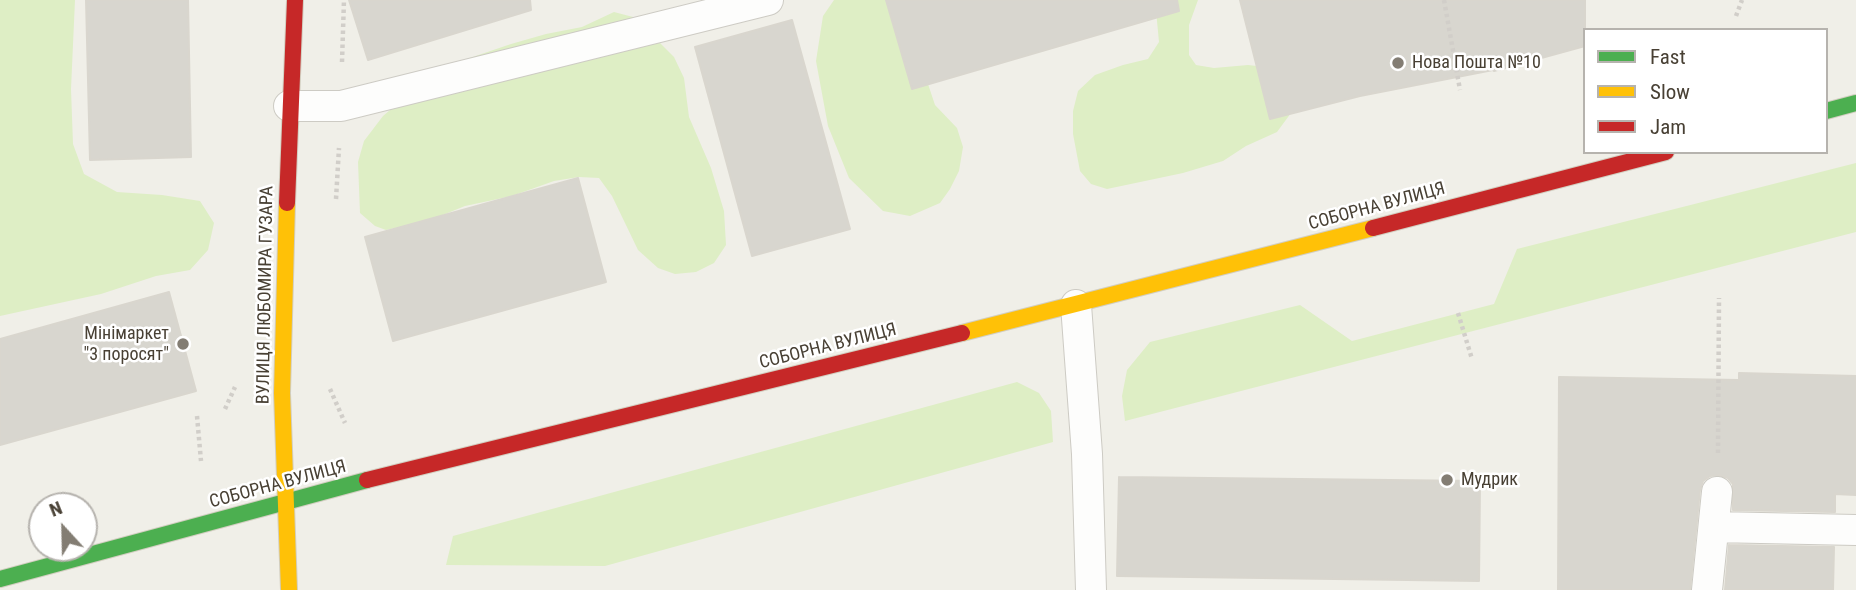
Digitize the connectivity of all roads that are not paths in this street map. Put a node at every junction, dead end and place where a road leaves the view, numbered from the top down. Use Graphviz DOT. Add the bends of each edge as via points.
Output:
graph roads {
  1 [pos="295,0"];
  2 [pos="768,0"];
  3 [pos="695,9"];
  4 [pos="1856,103"];
  5 [pos="289,106"];
  6 [pos="1828,110"];
  7 [pos="1658,154"];
  8 [pos="1076,305"];
  9 [pos="1717,492"];
  10 [pos="287,500"];
  11 [pos="1714,527"];
  12 [pos="1856,530"];
  13 [pos="0,579"];
  14 [pos="289,590"];
  15 [pos="1091,590"];
  16 [pos="1707,590"];
  1 -- 5 [label="main road, ВУЛИЦЯ ЛЮБОМИРА ГУЗАРА"];
  2 -- 3 [label="lane"];
  3 -- 5 [label="lane" via="341,106"];
  4 -- 6 [label="main road"];
  5 -- 10 [label="main road, ВУЛИЦЯ ЛЮБОМИРА ГУЗАРА" via="282,393"];
  7 -- 8 [label="main road, СОБОРНА ВУЛИЦЯ"];
  8 -- 10 [label="main road, СОБОРНА ВУЛИЦЯ"];
  8 -- 15 [label="lane"];
  9 -- 11 [label="lane"];
  10 -- 13 [label="main road, СОБОРНА ВУЛИЦЯ"];
  10 -- 14 [label="main road, ВУЛИЦЯ ЛЮБОМИРА ГУЗАРА"];
  11 -- 12 [label="lane"];
  11 -- 16 [label="lane"];
}
